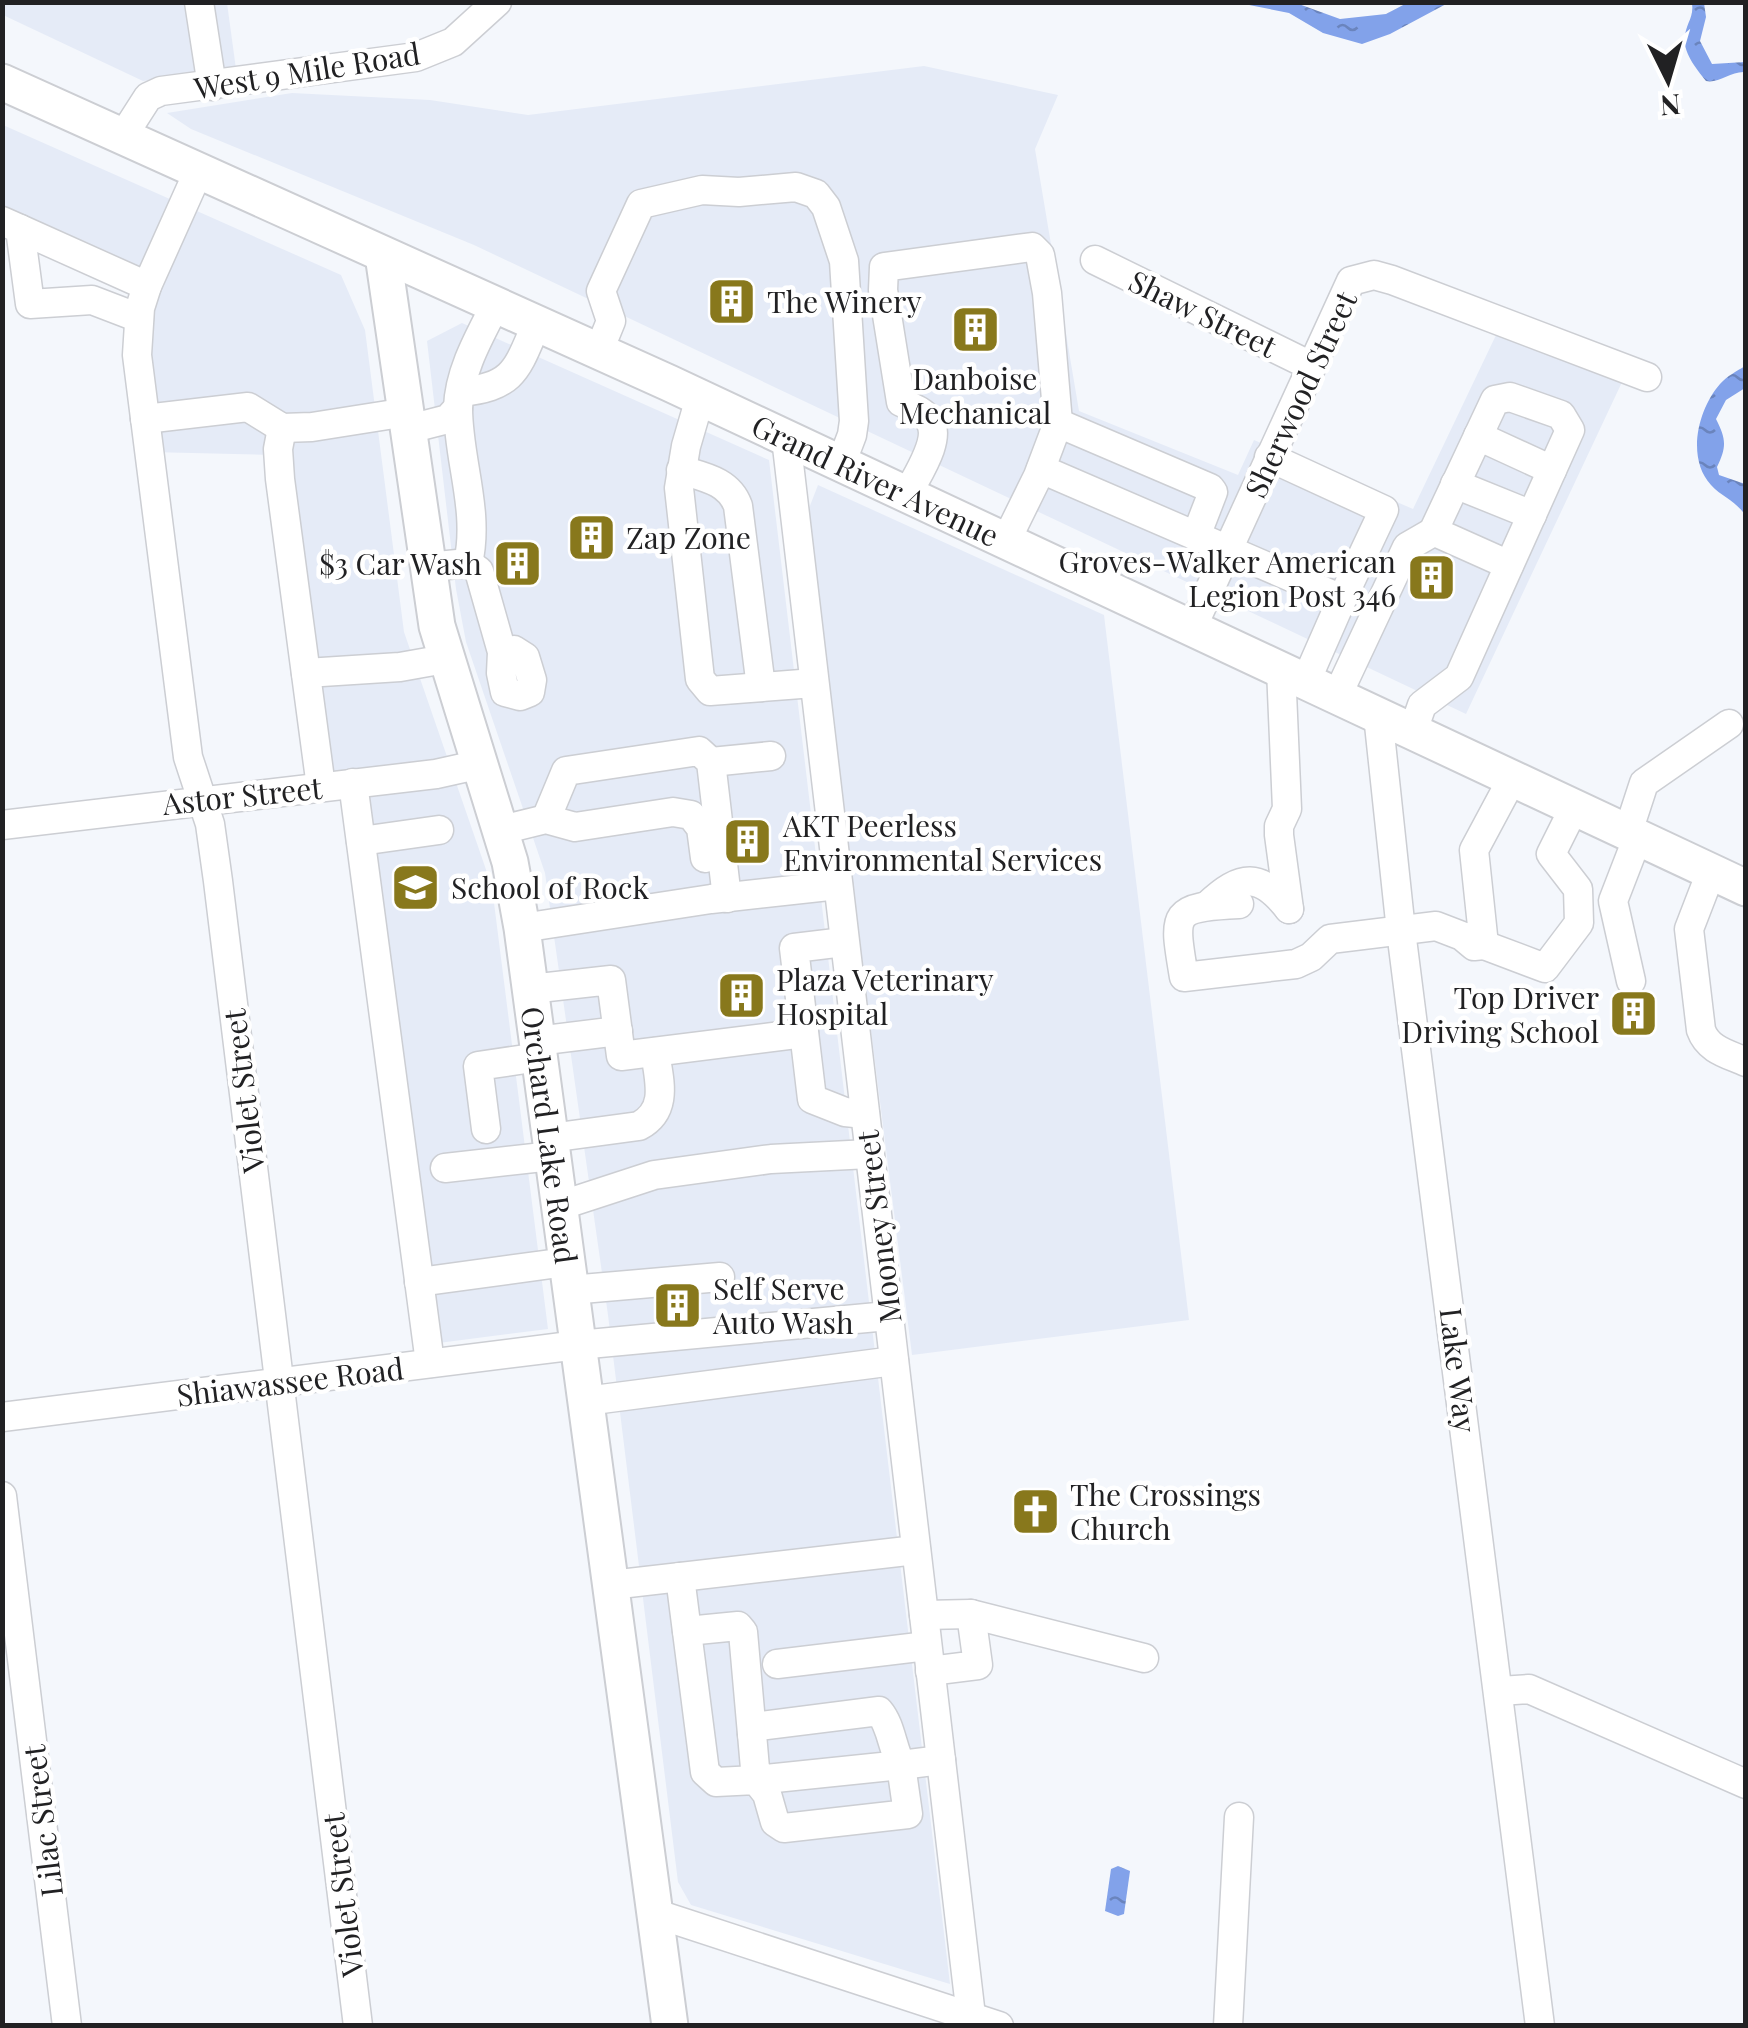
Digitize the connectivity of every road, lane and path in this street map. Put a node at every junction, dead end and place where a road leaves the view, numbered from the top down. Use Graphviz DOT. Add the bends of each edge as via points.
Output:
graph roads {
  1 [pos="200,2"];
  2 [pos="497,2"];
  3 [pos="2,82"];
  4 [pos="212,86"];
  5 [pos="123,136"];
  6 [pos="199,170"];
  7 [pos="11,225"];
  8 [pos="384,255"];
  9 [pos="1096,260"];
  10 [pos="147,286"];
  11 [pos="495,306"];
  12 [pos="139,318"];
  13 [pos="536,324"];
  14 [pos="598,352"];
  15 [pos="1310,366"];
  16 [pos="1647,377"];
  17 [pos="700,398"];
  18 [pos="460,400"];
  19 [pos="145,419"];
  20 [pos="408,420"];
  21 [pos="1058,423"];
  22 [pos="282,428"];
  23 [pos="1478,436"];
  24 [pos="786,438"];
  25 [pos="1269,457"];
  26 [pos="841,464"];
  27 [pos="1040,468"];
  28 [pos="681,470"];
  29 [pos="1552,470"];
  30 [pos="1456,484"];
  31 [pos="907,495"];
  32 [pos="1532,515"];
  33 [pos="1433,531"];
  34 [pos="1196,536"];
  35 [pos="1006,541"];
  36 [pos="1227,550"];
  37 [pos="468,563"];
  38 [pos="1509,565"];
  39 [pos="427,568"];
  40 [pos="1342,599"];
  41 [pos="1192,628"];
  42 [pos="502,652"];
  43 [pos="445,659"];
  44 [pos="306,672"];
  45 [pos="1308,682"];
  46 [pos="814,683"];
  47 [pos="760,687"];
  48 [pos="1378,715"];
  49 [pos="1729,724"];
  50 [pos="1413,732"];
  51 [pos="771,756"];
  52 [pos="711,762"];
  53 [pos="481,764"];
  54 [pos="1512,778"];
  55 [pos="353,783"];
  56 [pos="321,787"];
  57 [pos="200,800"];
  58 [pos="1574,808"];
  59 [pos="553,822"];
  60 [pos="2,824"];
  61 [pos="439,830"];
  62 [pos="501,830"];
  63 [pos="1632,837"];
  64 [pos="361,841"];
  65 [pos="1710,872"];
  66 [pos="838,885"];
  67 [pos="1746,888"];
  68 [pos="719,899"];
  69 [pos="1208,905"];
  70 [pos="1290,909"];
  71 [pos="522,928"];
  72 [pos="1401,931"];
  73 [pos="1330,939"];
  74 [pos="844,942"];
  75 [pos="1484,945"];
  76 [pos="1631,981"];
  77 [pos="530,989"];
  78 [pos="618,1032"];
  79 [pos="804,1033"];
  80 [pos="538,1050"];
  81 [pos="655,1052"];
  82 [pos="1746,1062"];
  83 [pos="864,1114"];
  84 [pos="486,1130"];
  85 [pos="551,1147"];
  86 [pos="869,1154"];
  87 [pos="444,1168"];
  88 [pos="559,1206"];
  89 [pos="568,1276"];
  90 [pos="720,1277"];
  91 [pos="419,1282"];
  92 [pos="888,1316"];
  93 [pos="578,1345"];
  94 [pos="894,1361"];
  95 [pos="430,1364"];
  96 [pos="279,1383"];
  97 [pos="586,1402"];
  98 [pos="2,1418"];
  99 [pos="2,1496"];
  100 [pos="916,1550"];
  101 [pos="680,1577"];
  102 [pos="611,1585"];
  103 [pos="971,1614"];
  104 [pos="924,1615"];
  105 [pos="687,1631"];
  106 [pos="929,1658"];
  107 [pos="1144,1658"];
  108 [pos="778,1664"];
  109 [pos="1500,1692"];
  110 [pos="752,1734"];
  111 [pos="941,1760"];
  112 [pos="900,1764"];
  113 [pos="756,1780"];
  114 [pos="1746,1784"];
  115 [pos="1239,1817"];
  116 [pos="656,1914"];
  117 [pos="971,2016"];
  118 [pos="68,2026"];
  119 [pos="358,2026"];
  120 [pos="670,2026"];
  121 [pos="1000,2026"];
  122 [pos="1228,2026"];
  123 [pos="1540,2026"];
  1 -- 4 [label="street"];
  2 -- 4 [label="street, West 9 Mile Road" via="453,42 416,57"];
  3 -- 5 [label="main road, Grand River Avenue"];
  4 -- 5 [label="street, West 9 Mile Road" via="148,98"];
  5 -- 6 [label="main road, Grand River Avenue"];
  6 -- 8 [label="main road, Grand River Avenue"];
  6 -- 10 [label="street, Violet Street"];
  7 -- 10 [label="street"];
  7 -- 12 [label="street" via="30,304 92,300"];
  8 -- 11 [label="main road, Grand River Avenue"];
  8 -- 20 [label="main road, Orchard Lake Road"];
  9 -- 15 [label="street, Shaw Street"];
  10 -- 12 [label="street, Violet Street"];
  11 -- 13 [label="main road, Grand River Avenue"];
  11 -- 18 [label="street" via="472,350"];
  12 -- 19 [label="street, Violet Street"];
  13 -- 14 [label="main road, Grand River Avenue"];
  13 -- 18 [label="street" via="507,381"];
  14 -- 17 [label="main road, Grand River Avenue"];
  14 -- 26 [label="street" via="611,321 602,290 641,204 702,190 796,188 816,194 844,262 854,420"];
  15 -- 16 [label="street, Sherwood Street" via="1351,281 1374,274"];
  15 -- 25 [label="street, Sherwood Street"];
  17 -- 24 [label="main road, Grand River Avenue"];
  17 -- 28 [label="street"];
  18 -- 20 [label="street" via="448,419"];
  18 -- 37 [label="street" via="472,524"];
  19 -- 22 [label="street" via="248,406"];
  19 -- 57 [label="street, Violet Street" via="188,757"];
  20 -- 22 [label="street"];
  20 -- 39 [label="main road, Orchard Lake Road"];
  21 -- 27 [label="street"];
  21 -- 31 [label="street" via="1047,293 1040,255 1032,247 884,267 902,402 925,415 934,436"];
  21 -- 34 [label="street" via="1210,488"];
  22 -- 44 [label="street" via="280,479"];
  23 -- 29 [label="street"];
  23 -- 29 [label="street" via="1495,400 1510,397 1561,415 1570,430"];
  23 -- 30 [label="street"];
  24 -- 26 [label="main road, Grand River Avenue"];
  24 -- 46 [label="street, Mooney Street"];
  25 -- 36 [label="street, Sherwood Street"];
  25 -- 40 [label="street" via="1384,510"];
  26 -- 31 [label="main road, Grand River Avenue"];
  27 -- 34 [label="street"];
  27 -- 35 [label="street"];
  28 -- 47 [label="street" via="731,491 738,506"];
  28 -- 47 [label="street" via="700,679 710,691"];
  29 -- 32 [label="street"];
  30 -- 32 [label="street"];
  30 -- 33 [label="street"];
  31 -- 35 [label="main road, Grand River Avenue"];
  32 -- 38 [label="street"];
  33 -- 38 [label="street"];
  33 -- 45 [label="street" via="1408,547"];
  34 -- 36 [label="street"];
  35 -- 41 [label="main road, Grand River Avenue"];
  36 -- 40 [label="street"];
  36 -- 41 [label="street, Sherwood Street"];
  37 -- 39 [label="street"];
  37 -- 42 [label="street" via="483,578"];
  38 -- 50 [label="street" via="1458,677 1422,704"];
  39 -- 43 [label="main road, Orchard Lake Road"];
  40 -- 45 [label="street"];
  41 -- 45 [label="main road, Grand River Avenue"];
  43 -- 44 [label="street"];
  43 -- 53 [label="main road, Orchard Lake Road"];
  44 -- 56 [label="street"];
  45 -- 48 [label="main road, Grand River Avenue"];
  45 -- 70 [label="street" via="1279,826"];
  46 -- 47 [label="street"];
  46 -- 66 [label="street, Mooney Street"];
  48 -- 50 [label="main road, Grand River Avenue"];
  48 -- 72 [label="street, Lake Way"];
  49 -- 63 [label="street" via="1644,783"];
  50 -- 54 [label="main road, Grand River Avenue"];
  51 -- 52 [label="street"];
  52 -- 59 [label="street" via="699,751 566,771"];
  52 -- 68 [label="street"];
  53 -- 55 [label="street, Astor Street"];
  53 -- 62 [label="main road, Orchard Lake Road"];
  54 -- 58 [label="main road, Grand River Avenue"];
  54 -- 75 [label="street" via="1474,850"];
  55 -- 56 [label="street, Astor Street"];
  55 -- 64 [label="street"];
  56 -- 57 [label="street, Astor Street"];
  57 -- 60 [label="street, Astor Street"];
  57 -- 96 [label="street, Violet Street" via="218,881"];
  58 -- 63 [label="main road, Grand River Avenue"];
  58 -- 75 [label="street" via="1551,854 1578,889 1580,922 1545,968"];
  59 -- 62 [label="street"];
  59 -- 68 [label="street" via="575,827 691,815 701,828"];
  61 -- 64 [label="street"];
  62 -- 71 [label="main road, Orchard Lake Road"];
  63 -- 65 [label="main road, Grand River Avenue"];
  63 -- 76 [label="street" via="1614,901"];
  64 -- 91 [label="street"];
  65 -- 67 [label="main road, Grand River Avenue"];
  65 -- 82 [label="street" via="1689,929 1701,1030 1712,1048"];
  66 -- 68 [label="street"];
  66 -- 74 [label="street, Mooney Street"];
  68 -- 71 [label="street"];
  69 -- 70 [label="street"];
  69 -- 70 [label="street" via="1241,882 1264,884"];
  69 -- 73 [label="street" via="1179,918 1184,977 1296,964"];
  70 -- 73 [label="street"];
  71 -- 77 [label="main road, Orchard Lake Road"];
  72 -- 73 [label="street"];
  72 -- 75 [label="street" via="1436,926"];
  72 -- 109 [label="street, Lake Way"];
  74 -- 79 [label="street" via="794,948"];
  74 -- 83 [label="street, Mooney Street"];
  77 -- 78 [label="street" via="610,980"];
  77 -- 80 [label="main road, Orchard Lake Road"];
  78 -- 80 [label="street"];
  78 -- 81 [label="street" via="621,1056"];
  79 -- 81 [label="street"];
  79 -- 83 [label="street" via="812,1099"];
  80 -- 84 [label="street" via="478,1066"];
  80 -- 85 [label="main road, Orchard Lake Road"];
  81 -- 85 [label="street" via="661,1096 648,1121"];
  83 -- 86 [label="street, Mooney Street"];
  85 -- 87 [label="street"];
  85 -- 88 [label="main road, Orchard Lake Road"];
  86 -- 88 [label="street" via="654,1176"];
  86 -- 92 [label="street, Mooney Street"];
  88 -- 89 [label="main road, Orchard Lake Road"];
  89 -- 90 [label="street"];
  89 -- 91 [label="street"];
  89 -- 93 [label="main road, Orchard Lake Road"];
  91 -- 95 [label="street"];
  92 -- 93 [label="street, Shiawassee Road"];
  92 -- 94 [label="street, Mooney Street"];
  93 -- 95 [label="street, Shiawassee Road"];
  93 -- 97 [label="main road, Orchard Lake Road"];
  94 -- 97 [label="street"];
  94 -- 100 [label="street, Mooney Street"];
  95 -- 96 [label="street, Shiawassee Road"];
  96 -- 98 [label="street, Shiawassee Road"];
  96 -- 119 [label="street, Violet Street"];
  97 -- 102 [label="main road, Orchard Lake Road"];
  99 -- 118 [label="street, Lilac Street"];
  100 -- 101 [label="street"];
  100 -- 104 [label="street, Mooney Street"];
  101 -- 102 [label="street"];
  101 -- 105 [label="street"];
  102 -- 116 [label="main road, Orchard Lake Road"];
  103 -- 104 [label="street"];
  103 -- 106 [label="street" via="978,1664"];
  103 -- 107 [label="street"];
  104 -- 106 [label="street, Mooney Street"];
  105 -- 110 [label="street" via="738,1626 743,1632"];
  105 -- 113 [label="street" via="704,1772 716,1782"];
  106 -- 108 [label="street"];
  106 -- 111 [label="street, Mooney Street"];
  109 -- 114 [label="street" via="1529,1689"];
  109 -- 123 [label="street, Lake Way"];
  110 -- 112 [label="street" via="760,1726 879,1710"];
  110 -- 113 [label="street"];
  111 -- 112 [label="street"];
  111 -- 117 [label="street, Mooney Street"];
  112 -- 113 [label="street"];
  112 -- 113 [label="street" via="908,1814 784,1828"];
  115 -- 122 [label="street"];
  116 -- 117 [label="street"];
  116 -- 120 [label="main road, Orchard Lake Road"];
  117 -- 121 [label="street"];
}
